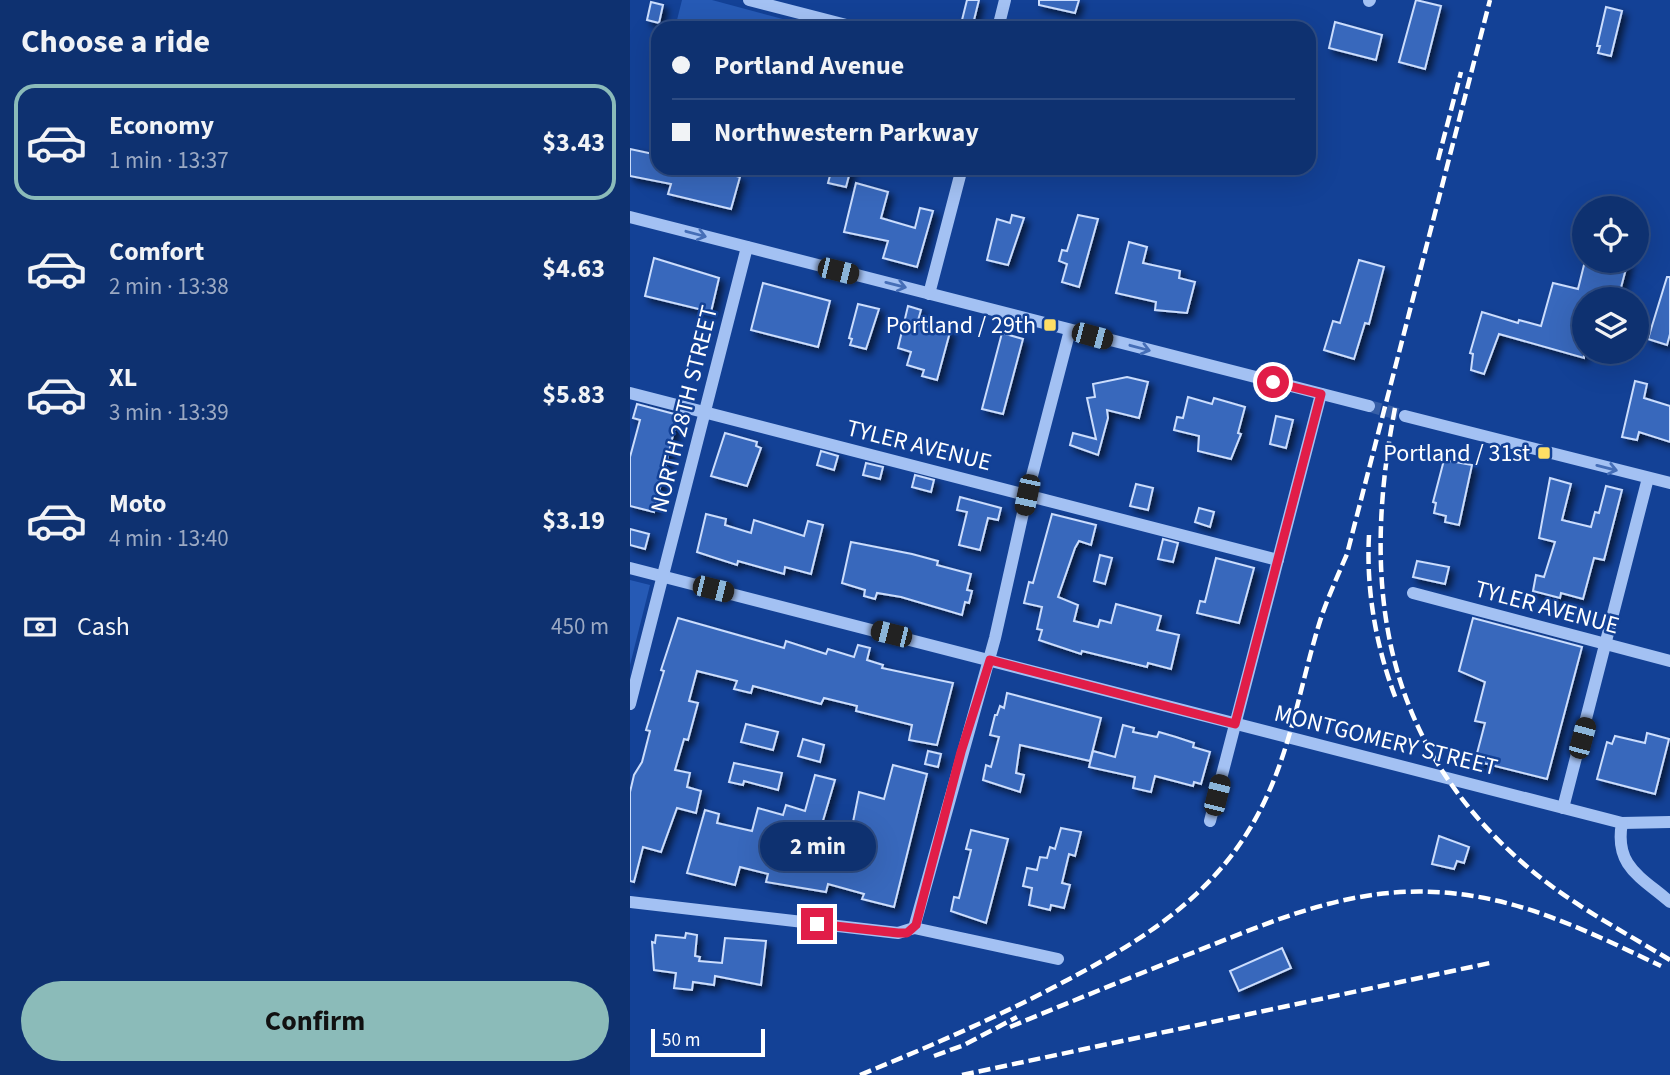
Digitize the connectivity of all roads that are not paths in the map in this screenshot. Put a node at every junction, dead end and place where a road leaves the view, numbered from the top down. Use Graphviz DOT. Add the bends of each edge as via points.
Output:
graph roads {
  1 [pos="749,0"];
  2 [pos="1005,0"];
  3 [pos="831,21"];
  4 [pos="1000,21"];
  5 [pos="960,175"];
  6 [pos="630,217"];
  7 [pos="747,247"];
  8 [pos="929,294"];
  9 [pos="1070,330"];
  10 [pos="630,393"];
  11 [pos="1321,394"];
  12 [pos="1369,406"];
  13 [pos="705,412"];
  14 [pos="1405,416"];
  15 [pos="1648,478"];
  16 [pos="1670,483"];
  17 [pos="1027,495"];
  18 [pos="1278,560"];
  19 [pos="630,568"];
  20 [pos="663,576"];
  21 [pos="1413,593"];
  22 [pos="1606,645"];
  23 [pos="990,660"];
  24 [pos="1670,661"];
  25 [pos="630,704"];
  26 [pos="1235,724"];
  27 [pos="1563,808"];
  28 [pos="1210,821"];
  29 [pos="1670,822"];
  30 [pos="1622,823"];
  31 [pos="630,902"];
  32 [pos="1670,902"];
  33 [pos="914,928"];
  34 [pos="1058,959"];
  1 -- 3 [label="street"];
  2 -- 4 [label="street"];
  5 -- 8 [label="street"];
  6 -- 7 [label="street, one-way"];
  7 -- 8 [label="street, one-way"];
  7 -- 13 [label="street, NORTH 28TH STREET"];
  8 -- 9 [label="street"];
  9 -- 11 [label="street, one-way"];
  9 -- 17 [label="street"];
  10 -- 13 [label="street, TYLER AVENUE"];
  11 -- 12 [label="street"];
  11 -- 18 [label="street"];
  13 -- 17 [label="street, TYLER AVENUE"];
  13 -- 20 [label="street, NORTH 28TH STREET"];
  14 -- 15 [label="street, one-way"];
  15 -- 16 [label="street"];
  15 -- 22 [label="street"];
  17 -- 18 [label="street, TYLER AVENUE"];
  17 -- 23 [label="street"];
  18 -- 26 [label="street"];
  19 -- 20 [label="street, MONTGOMERY STREET"];
  20 -- 23 [label="street, MONTGOMERY STREET"];
  20 -- 25 [label="street, NORTH 28TH STREET"];
  21 -- 22 [label="street, TYLER AVENUE"];
  22 -- 24 [label="street, TYLER AVENUE"];
  22 -- 27 [label="street"];
  23 -- 26 [label="street, MONTGOMERY STREET"];
  23 -- 33 [label="street"];
  26 -- 27 [label="street, MONTGOMERY STREET"];
  26 -- 28 [label="street"];
  27 -- 30 [label="street, MONTGOMERY STREET"];
  29 -- 30 [label="street, MONTGOMERY STREET"];
  30 -- 32 [label="street" via="1618,844 1625,863"];
  31 -- 33 [label="street" via="898,933"];
  33 -- 34 [label="street"];
}
